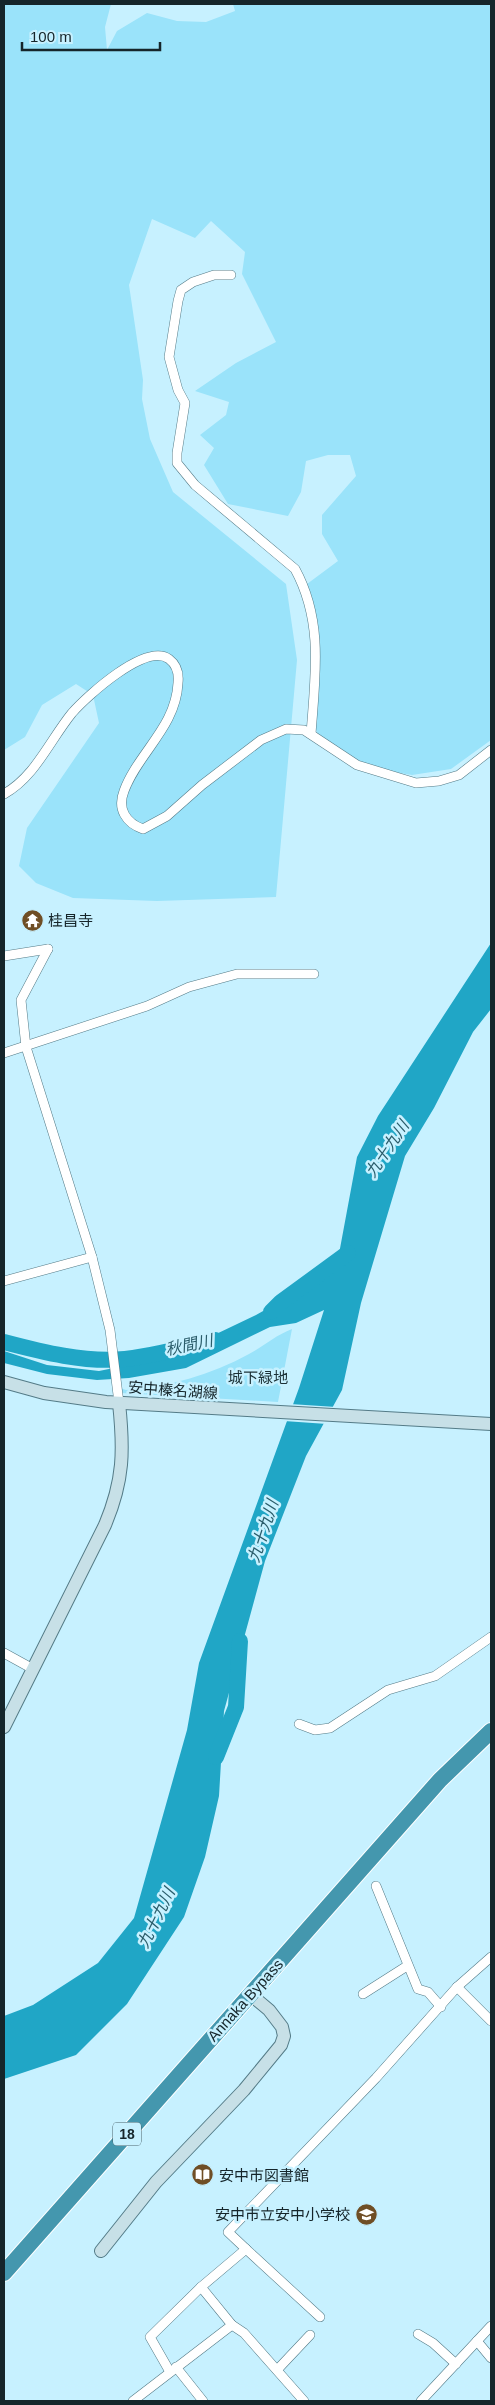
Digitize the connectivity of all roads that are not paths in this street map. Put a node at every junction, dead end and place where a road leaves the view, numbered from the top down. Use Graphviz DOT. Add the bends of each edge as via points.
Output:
graph roads {
  1 [pos="231,275"];
  2 [pos="311,734"];
  3 [pos="491,750"];
  4 [pos="4,794"];
  5 [pos="4,956"];
  6 [pos="314,974"];
  7 [pos="26,1046"];
  8 [pos="4,1053"];
  9 [pos="92,1257"];
  10 [pos="4,1280"];
  11 [pos="4,1382"];
  12 [pos="119,1403"];
  13 [pos="491,1424"];
  14 [pos="491,1637"];
  15 [pos="4,1653"];
  16 [pos="33,1669"];
  17 [pos="299,1724"];
  18 [pos="4,1727"];
  19 [pos="491,1731"];
  20 [pos="376,1886"];
  21 [pos="491,1957"];
  22 [pos="406,1966"];
  23 [pos="457,1987"];
  24 [pos="250,1994"];
  25 [pos="363,1994"];
  26 [pos="441,2008"];
  27 [pos="491,2021"];
  28 [pos="246,2249"];
  29 [pos="101,2251"];
  30 [pos="4,2273"];
  31 [pos="201,2287"];
  32 [pos="320,2317"];
  33 [pos="232,2325"];
  34 [pos="491,2326"];
  35 [pos="418,2334"];
  36 [pos="310,2336"];
  37 [pos="477,2341"];
  38 [pos="491,2358"];
  39 [pos="456,2364"];
  40 [pos="173,2369"];
  41 [pos="277,2370"];
  42 [pos="134,2401"];
  43 [pos="203,2401"];
  44 [pos="304,2401"];
  45 [pos="421,2401"];
  1 -- 2 [label="street" via="214,275 192,282 181,290 169,357 185,403 177,463 195,485 295,569 304,585 317,652"];
  2 -- 3 [label="street" via="357,765 416,784 460,775"];
  2 -- 4 [label="street" via="296,729 273,733 156,823 143,829 130,824 122,804 124,791 175,704 178,687 173,662 156,655 127,667 84,702 72,713 37,763"];
  5 -- 7 [label="street" via="48,949 20,1000"];
  6 -- 7 [label="street" via="238,974 189,987 147,1006"];
  7 -- 8 [label="street"];
  7 -- 9 [label="street"];
  9 -- 10 [label="street"];
  9 -- 12 [label="street" via="110,1330"];
  11 -- 12 [label="street, 安中榛名湖線" via="44,1393"];
  12 -- 13 [label="street, 安中榛名湖線"];
  12 -- 16 [label="street" via="123,1453 115,1501"];
  14 -- 17 [label="street" via="435,1676 388,1690 330,1728 315,1730"];
  15 -- 16 [label="street"];
  16 -- 18 [label="street"];
  19 -- 24 [label="highway, Annaka Bypass / 18" via="440,1780"];
  20 -- 22 [label="street"];
  21 -- 23 [label="street"];
  22 -- 25 [label="street"];
  22 -- 26 [label="street" via="418,1989 428,1992"];
  23 -- 26 [label="street"];
  23 -- 27 [label="street"];
  24 -- 29 [label="street" via="269,2010 282,2027 281,2045 244,2090 156,2182"];
  24 -- 30 [label="highway, Annaka Bypass / 18"];
  26 -- 28 [label="street" via="228,2232"];
  28 -- 31 [label="street"];
  28 -- 32 [label="street"];
  31 -- 33 [label="street"];
  31 -- 40 [label="street" via="150,2337"];
  33 -- 40 [label="street"];
  33 -- 41 [label="street" via="244,2333"];
  34 -- 37 [label="street"];
  35 -- 39 [label="street"];
  36 -- 41 [label="street"];
  37 -- 38 [label="street"];
  37 -- 39 [label="street"];
  39 -- 45 [label="street"];
  40 -- 42 [label="street"];
  40 -- 43 [label="street"];
  41 -- 44 [label="street"];
}
